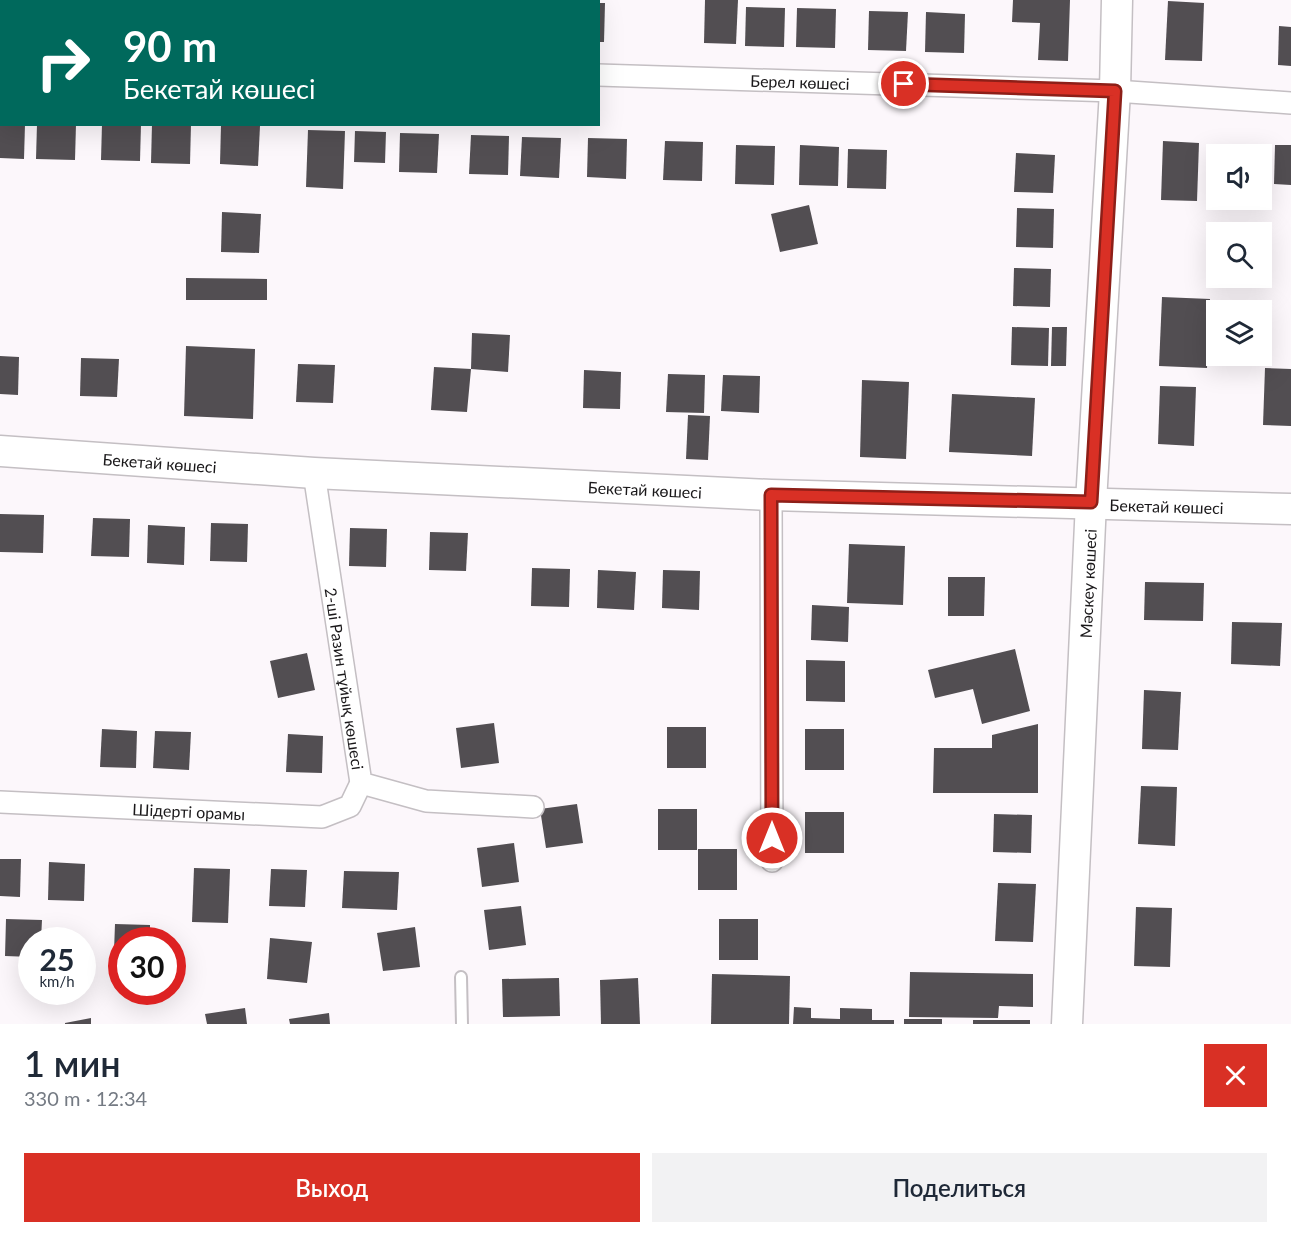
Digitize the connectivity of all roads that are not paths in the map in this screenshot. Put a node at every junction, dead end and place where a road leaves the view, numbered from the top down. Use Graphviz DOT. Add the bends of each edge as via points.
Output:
graph roads {
  1 [pos="1117,0"];
  2 [pos="600,75"];
  3 [pos="1115,91"];
  4 [pos="1291,103"];
  5 [pos="0,451"];
  6 [pos="314,472"];
  7 [pos="771,495"];
  8 [pos="1091,502"];
  9 [pos="1291,509"];
  10 [pos="361,783"];
  11 [pos="0,802"];
  12 [pos="533,807"];
  13 [pos="772,861"];
  14 [pos="461,977"];
  15 [pos="462,1024"];
  16 [pos="1067,1024"];
  1 -- 3 [label="street, Мәскеу көшесі"];
  2 -- 3 [label="street, Берел көшесі"];
  3 -- 4 [label="street, Берел көшесі"];
  3 -- 8 [label="street, Мәскеу көшесі"];
  5 -- 6 [label="street, Бекетай көшесі"];
  6 -- 7 [label="street, Бекетай көшесі"];
  6 -- 10 [label="street, 2-ші Разин тұйық көшесі"];
  7 -- 8 [label="street, Бекетай көшесі"];
  7 -- 13 [label="street"];
  8 -- 9 [label="street, Бекетай көшесі"];
  8 -- 16 [label="street, Мәскеу көшесі"];
  10 -- 11 [label="street, Шідерті орамы" via="350,806 322,816"];
  10 -- 12 [label="street, 2-ші Разин тұйық көшесі" via="426,801"];
  14 -- 15 [label="lane"];
}
